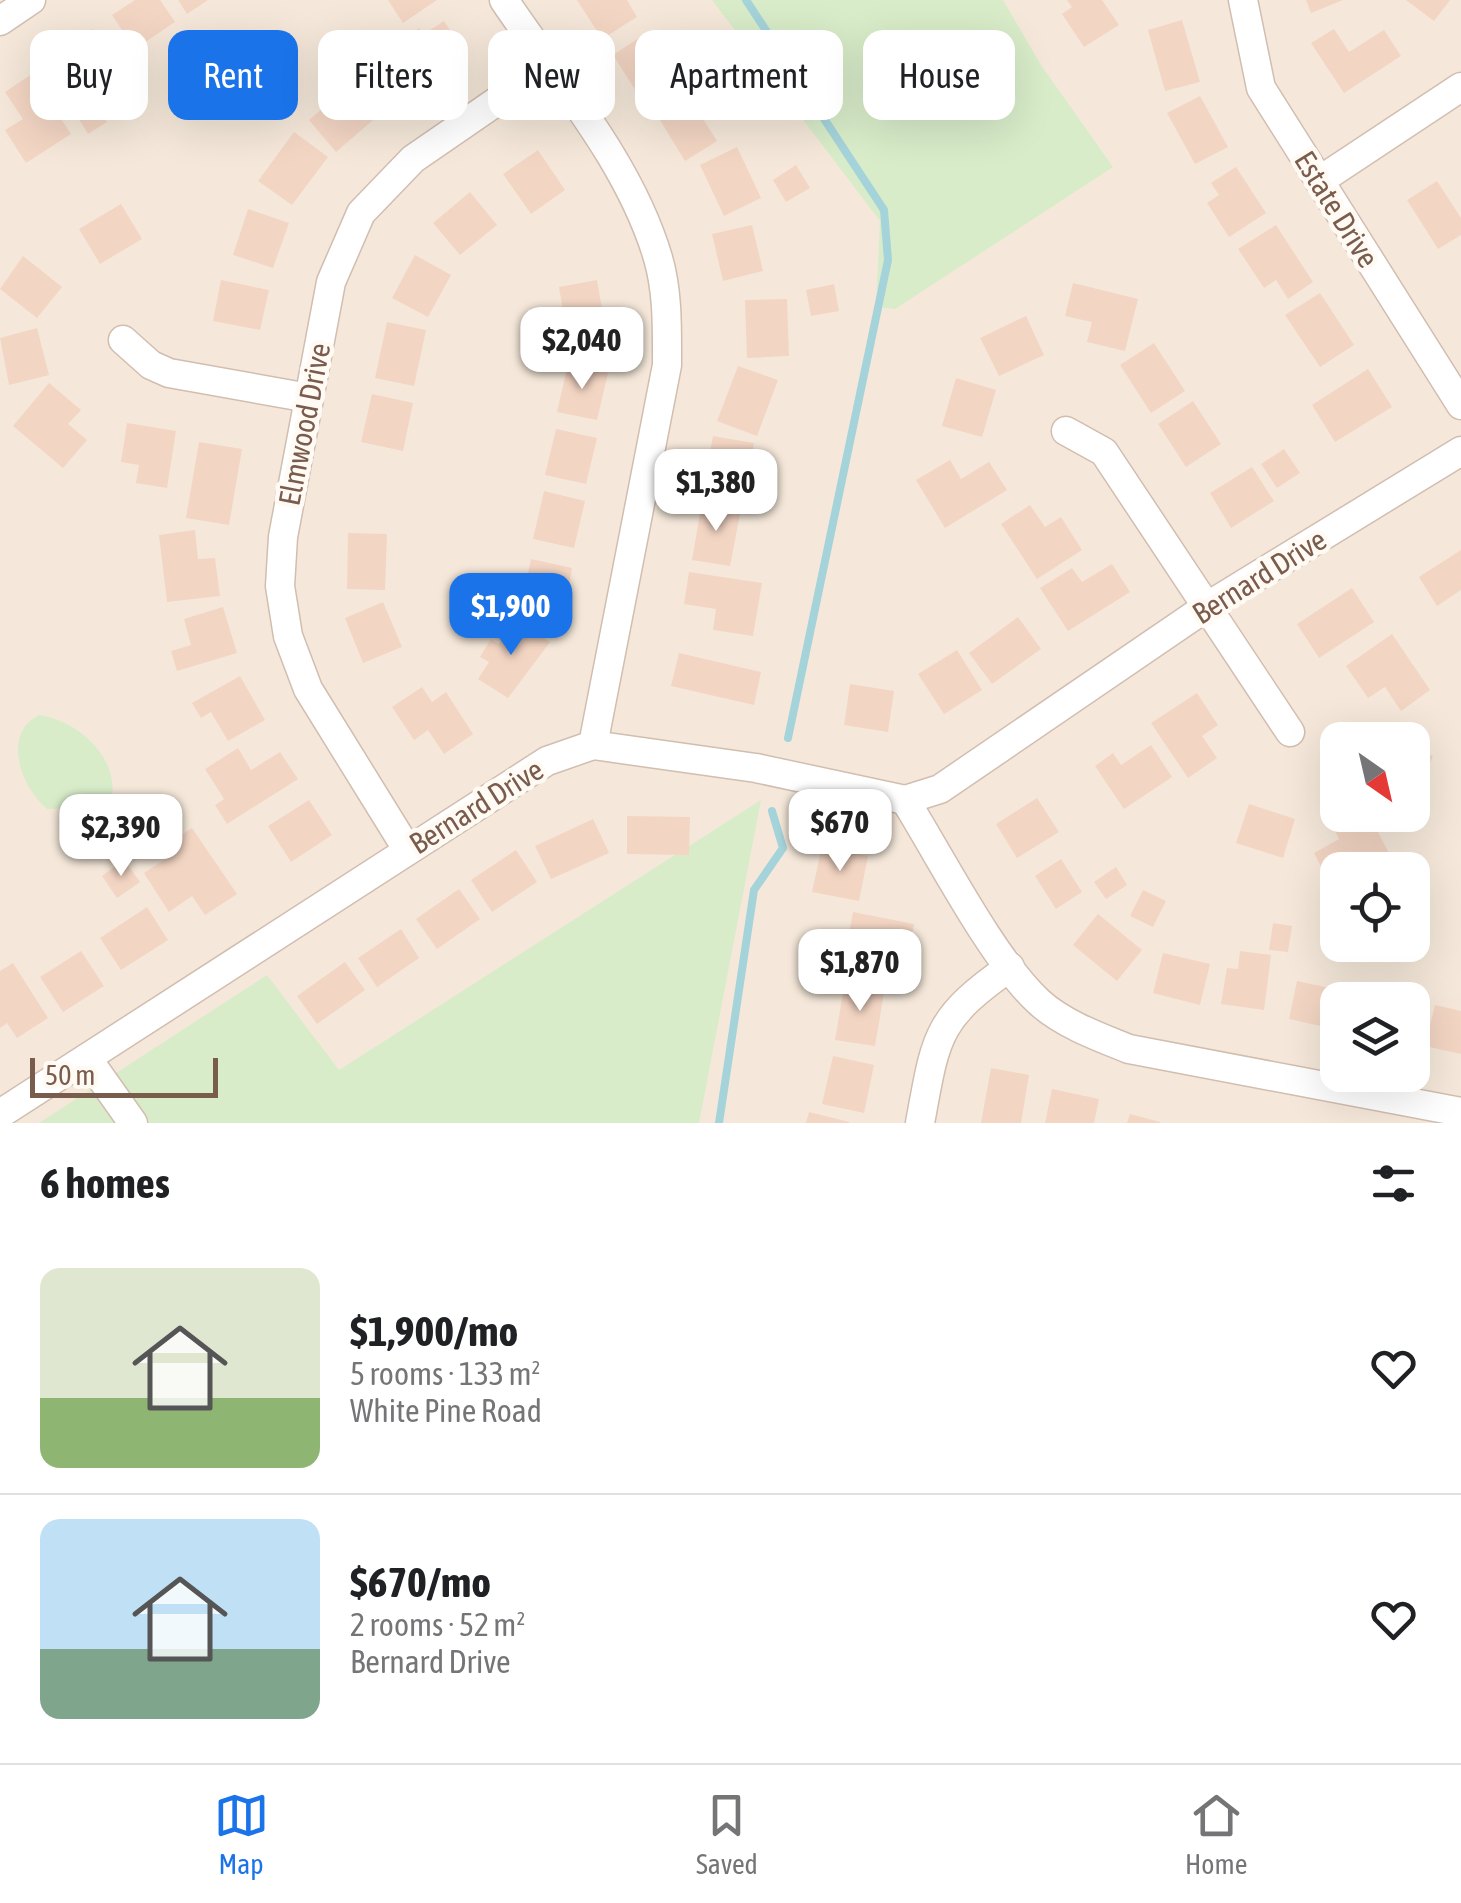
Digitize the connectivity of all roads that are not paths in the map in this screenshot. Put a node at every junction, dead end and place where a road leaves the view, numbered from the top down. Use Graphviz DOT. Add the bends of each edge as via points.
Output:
graph roads {
  1 [pos="31,0"];
  2 [pos="504,0"];
  3 [pos="1244,0"];
  4 [pos="0,20"];
  5 [pos="524,30"];
  6 [pos="1461,87"];
  7 [pos="488,107"];
  8 [pos="585,120"];
  9 [pos="1319,182"];
  10 [pos="123,340"];
  11 [pos="309,398"];
  12 [pos="1461,404"];
  13 [pos="1066,431"];
  14 [pos="1461,451"];
  15 [pos="1208,606"];
  16 [pos="1290,732"];
  17 [pos="593,745"];
  18 [pos="904,800"];
  19 [pos="407,848"];
  20 [pos="1010,967"];
  21 [pos="87,1058"];
  22 [pos="1461,1112"];
  23 [pos="0,1114"];
  24 [pos="8,1123"];
  25 [pos="132,1123"];
  26 [pos="920,1123"];
  1 -- 4 [label="street"];
  2 -- 5 [label="street"];
  3 -- 9 [label="street, Estate Drive" via="1261,88"];
  6 -- 9 [label="street"];
  7 -- 11 [label="street, Elmwood Drive" via="412,160 361,212 331,282"];
  8 -- 17 [label="street" via="642,212 667,312 666,365"];
  9 -- 12 [label="street, Estate Drive"];
  10 -- 11 [label="street" via="169,373"];
  11 -- 19 [label="street, Elmwood Drive" via="283,536 280,586 288,636 308,689"];
  13 -- 15 [label="street" via="1104,452"];
  14 -- 15 [label="street, Bernard Drive"];
  15 -- 16 [label="street"];
  15 -- 18 [label="street, Bernard Drive" via="940,789"];
  17 -- 18 [label="street, Bernard Drive" via="756,768"];
  17 -- 19 [label="street, Bernard Drive" via="547,761"];
  18 -- 20 [label="street"];
  19 -- 21 [label="street, Bernard Drive"];
  20 -- 22 [label="street" via="1040,1003 1129,1050"];
  20 -- 26 [label="street" via="961,1001 934,1048"];
  21 -- 23 [label="street, Bernard Drive"];
  21 -- 25 [label="street"];
  23 -- 24 [label="street"];
}
